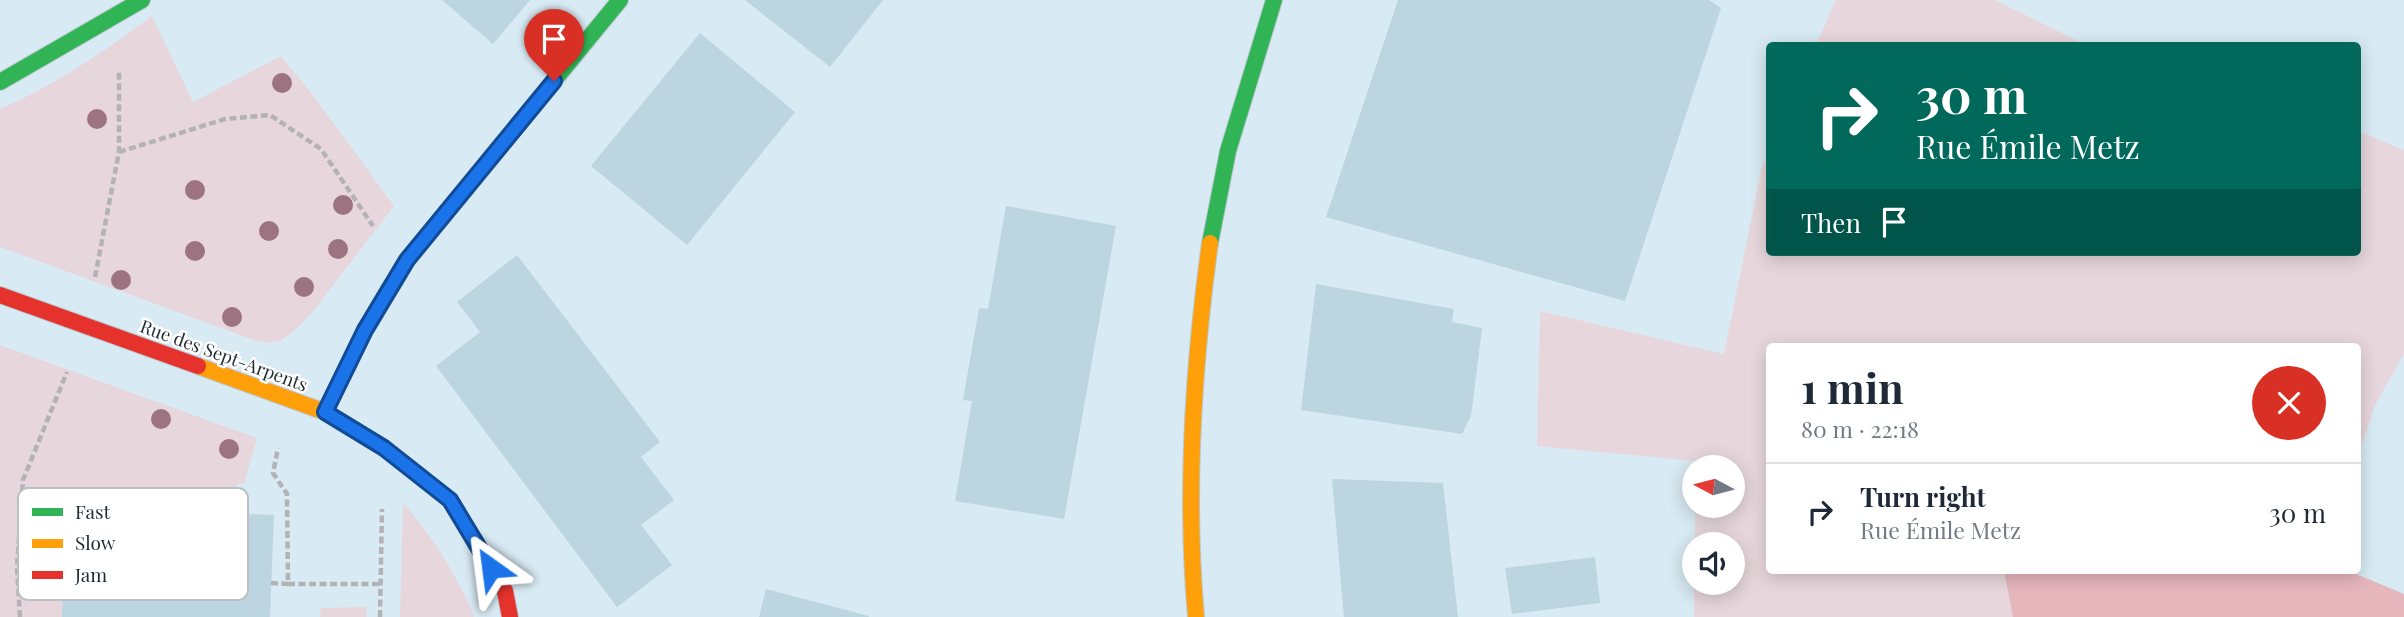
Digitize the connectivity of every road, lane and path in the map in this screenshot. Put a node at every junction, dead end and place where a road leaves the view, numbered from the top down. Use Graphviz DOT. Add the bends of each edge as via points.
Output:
graph roads {
  1 [pos="142,0"];
  2 [pos="620,0"];
  3 [pos="1274,0"];
  4 [pos="0,82"];
  5 [pos="118,123"];
  6 [pos="119,152"];
  7 [pos="407,260"];
  8 [pos="0,295"];
  9 [pos="86,326"];
  10 [pos="325,412"];
  11 [pos="279,440"];
  12 [pos="384,448"];
  13 [pos="23,488"];
  14 [pos="271,583"];
  15 [pos="288,584"];
  16 [pos="381,584"];
  17 [pos="380,617"];
  18 [pos="510,617"];
  19 [pos="1196,617"];
  1 -- 4 [label="street"];
  2 -- 7 [label="street"];
  3 -- 19 [label="street" via="1223,175 1203,296 1192,433"];
  5 -- 6 [label="path"];
  6 -- 7 [label="path" via="225,119 270,115 321,149 376,229"];
  6 -- 9 [label="path"];
  7 -- 10 [label="street" via="365,330"];
  8 -- 9 [label="street, Rue des Sept-Arpents"];
  9 -- 10 [label="street, Rue des Sept-Arpents"];
  9 -- 13 [label="path"];
  10 -- 12 [label="street, Rue des Sept-Arpents"];
  11 -- 15 [label="path" via="273,473 287,494"];
  12 -- 16 [label="path"];
  12 -- 18 [label="street, Rue des Sept-Arpents" via="450,500 505,591"];
  14 -- 15 [label="path"];
  15 -- 16 [label="path"];
  16 -- 17 [label="path"];
}
